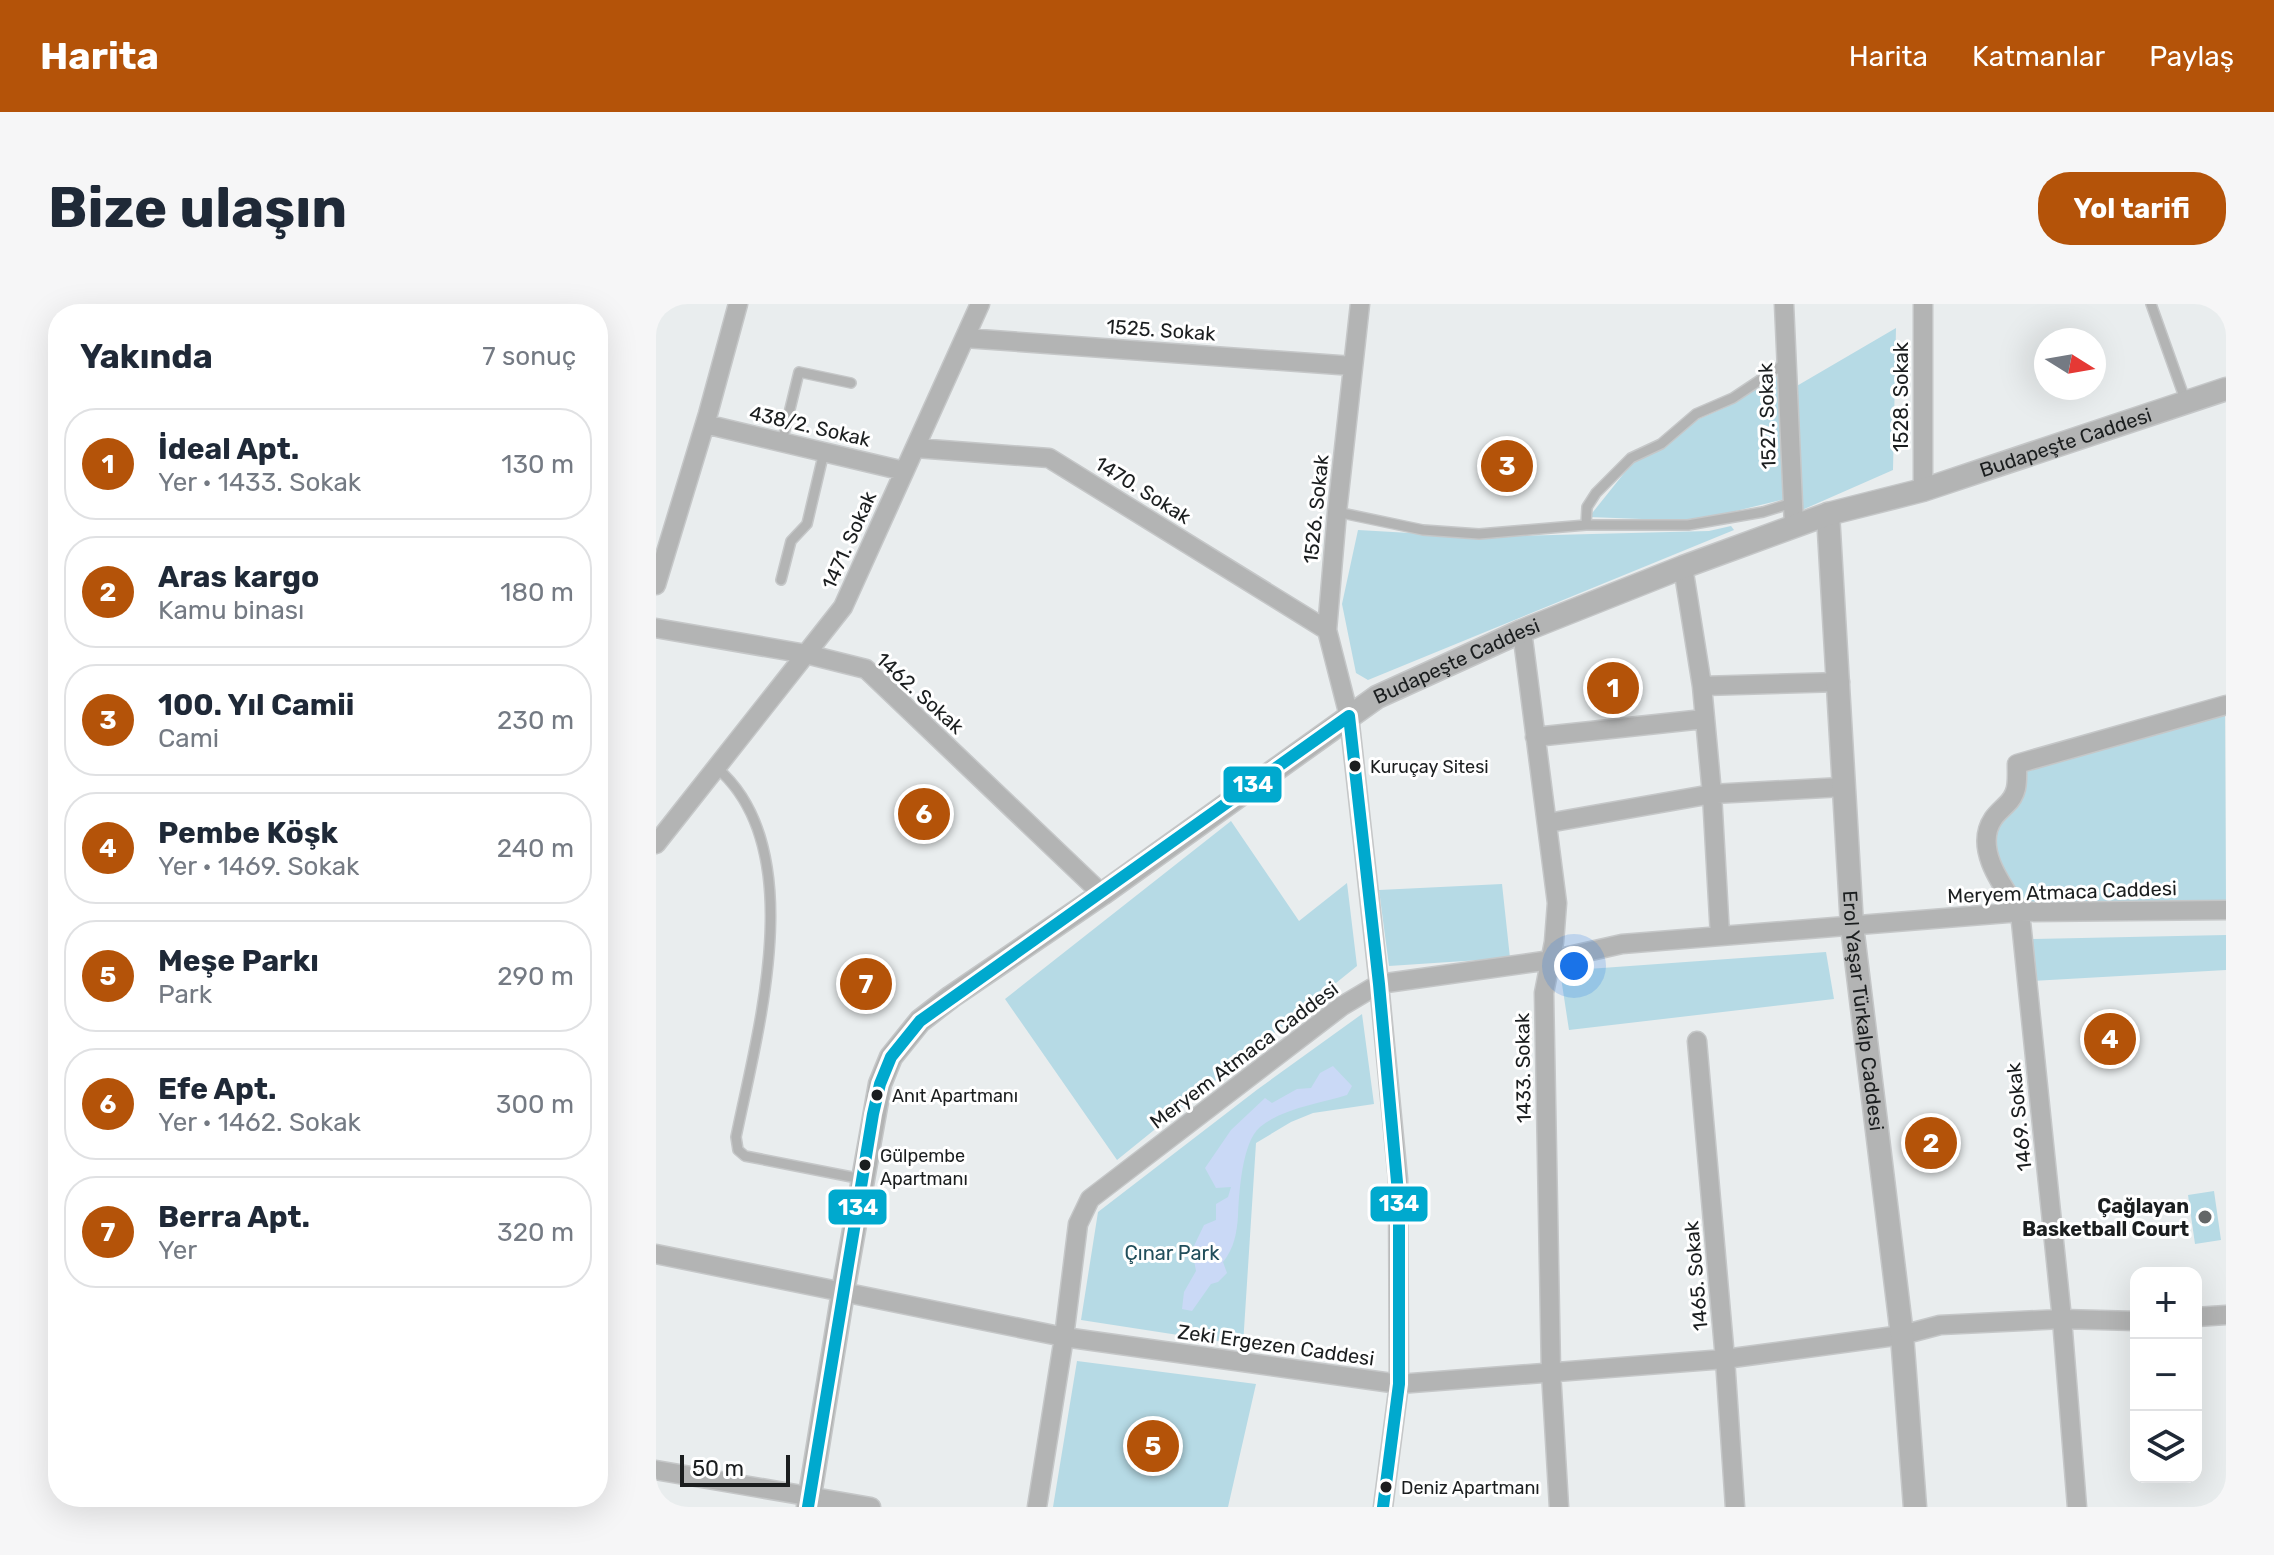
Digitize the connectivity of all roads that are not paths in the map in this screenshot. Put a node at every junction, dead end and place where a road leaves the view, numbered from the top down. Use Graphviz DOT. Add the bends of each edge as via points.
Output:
graph roads {
  1 [pos="738,304"];
  2 [pos="980,304"];
  3 [pos="1360,304"];
  4 [pos="1784,304"];
  5 [pos="1923,304"];
  6 [pos="2151,304"];
  7 [pos="965,338"];
  8 [pos="1787,362"];
  9 [pos="1353,366"];
  10 [pos="851,383"];
  11 [pos="2226,389"];
  12 [pos="2186,402"];
  13 [pos="705,424"];
  14 [pos="782,442"];
  15 [pos="916,448"];
  16 [pos="824,452"];
  17 [pos="904,471"];
  18 [pos="1923,490"];
  19 [pos="1793,503"];
  20 [pos="1337,512"];
  21 [pos="1828,514"];
  22 [pos="1586,525"];
  23 [pos="1794,526"];
  24 [pos="1683,567"];
  25 [pos="781,580"];
  26 [pos="656,585"];
  27 [pos="656,628"];
  28 [pos="1327,630"];
  29 [pos="1522,631"];
  30 [pos="806,654"];
  31 [pos="1840,682"];
  32 [pos="1702,686"];
  33 [pos="2226,705"];
  34 [pos="1349,716"];
  35 [pos="1704,719"];
  36 [pos="1535,737"];
  37 [pos="717,768"];
  38 [pos="1843,787"];
  39 [pos="1712,794"];
  40 [pos="1548,823"];
  41 [pos="656,844"];
  42 [pos="1102,894"];
  43 [pos="2226,910"];
  44 [pos="2020,912"];
  45 [pos="1852,926"];
  46 [pos="1720,936"];
  47 [pos="1551,960"];
  48 [pos="1379,984"];
  49 [pos="1697,1041"];
  50 [pos="862,1179"];
  51 [pos="656,1254"];
  52 [pos="843,1292"];
  53 [pos="2226,1315"];
  54 [pos="2202,1317"];
  55 [pos="2062,1319"];
  56 [pos="2130,1321"];
  57 [pos="1902,1335"];
  58 [pos="1064,1337"];
  59 [pos="1725,1359"];
  60 [pos="1551,1372"];
  61 [pos="1399,1384"];
  62 [pos="656,1470"];
  63 [pos="809,1502"];
  64 [pos="871,1507"];
  65 [pos="1037,1507"];
  66 [pos="1383,1507"];
  67 [pos="1559,1507"];
  68 [pos="1735,1507"];
  69 [pos="1915,1507"];
  70 [pos="2077,1507"];
  1 -- 13 [label="street"];
  2 -- 7 [label="street, 1471. Sokak"];
  3 -- 9 [label="street, 1526. Sokak"];
  4 -- 8 [label="street, 1527. Sokak"];
  5 -- 18 [label="street, 1528. Sokak"];
  6 -- 12 [label="lane"];
  7 -- 9 [label="street, 1525. Sokak"];
  7 -- 15 [label="street, 1471. Sokak"];
  8 -- 19 [label="street, 1527. Sokak"];
  8 -- 22 [label="lane" via="1631,458 1596,493 1587,507"];
  9 -- 20 [label="street, 1526. Sokak"];
  10 -- 14 [label="lane" via="799,372"];
  11 -- 12 [label="street, Budapeşte Caddesi"];
  12 -- 18 [label="street, Budapeşte Caddesi"];
  13 -- 14 [label="street, 438/2. Sokak"];
  13 -- 26 [label="street"];
  14 -- 16 [label="street, 438/2. Sokak"];
  15 -- 17 [label="street, 1471. Sokak"];
  15 -- 28 [label="street, 1470. Sokak" via="1049,458"];
  16 -- 17 [label="street, 438/2. Sokak"];
  16 -- 25 [label="lane" via="807,524 791,541"];
  17 -- 30 [label="street, 1471. Sokak" via="843,607"];
  18 -- 21 [label="street, Budapeşte Caddesi"];
  19 -- 22 [label="lane" via="1688,525"];
  19 -- 23 [label="street, 1527. Sokak"];
  20 -- 22 [label="lane" via="1461,534"];
  20 -- 28 [label="street, 1526. Sokak"];
  21 -- 23 [label="street, Budapeşte Caddesi"];
  21 -- 31 [label="street, Erol Yaşar Türkalp Caddesi"];
  23 -- 24 [label="street, Budapeşte Caddesi"];
  24 -- 29 [label="street, Budapeşte Caddesi"];
  24 -- 32 [label="street"];
  27 -- 30 [label="street, 1462. Sokak"];
  28 -- 34 [label="street, 1526. Sokak"];
  29 -- 34 [label="street, Budapeşte Caddesi" via="1377,697"];
  29 -- 36 [label="street, 1433. Sokak"];
  30 -- 37 [label="street, 1471. Sokak"];
  30 -- 42 [label="street, 1462. Sokak" via="866,669"];
  31 -- 32 [label="street"];
  31 -- 38 [label="street, Erol Yaşar Türkalp Caddesi"];
  32 -- 35 [label="street"];
  33 -- 44 [label="street" via="2017,764 2017,789 1992,819 1988,851"];
  34 -- 42 [label="street, Budapeşte Caddesi"];
  34 -- 48 [label="street, 1526. Sokak"];
  35 -- 36 [label="street"];
  35 -- 39 [label="street"];
  36 -- 40 [label="street, 1433. Sokak"];
  37 -- 41 [label="street, 1471. Sokak"];
  37 -- 50 [label="lane" via="743,796 758,827 770,914 766,983 736,1146 745,1156"];
  38 -- 39 [label="street"];
  38 -- 45 [label="street, Erol Yaşar Türkalp Caddesi"];
  39 -- 40 [label="street"];
  39 -- 46 [label="street"];
  40 -- 47 [label="street, 1433. Sokak" via="1557,903"];
  42 -- 50 [label="street, Budapeşte Caddesi" via="920,1021 891,1057 880,1084"];
  43 -- 44 [label="street, Meryem Atmaca Caddesi"];
  44 -- 45 [label="street, Meryem Atmaca Caddesi"];
  44 -- 55 [label="street, 1469. Sokak"];
  45 -- 46 [label="street, Meryem Atmaca Caddesi"];
  45 -- 57 [label="street, Erol Yaşar Türkalp Caddesi"];
  46 -- 47 [label="street, Meryem Atmaca Caddesi" via="1622,944"];
  47 -- 48 [label="street, Meryem Atmaca Caddesi"];
  47 -- 60 [label="street, 1433. Sokak" via="1544,993"];
  48 -- 58 [label="street, Meryem Atmaca Caddesi" via="1342,1006 1090,1199 1078,1224"];
  48 -- 61 [label="street, 1526. Sokak" via="1399,1204"];
  49 -- 59 [label="street, 1465. Sokak"];
  50 -- 52 [label="street, Budapeşte Caddesi"];
  51 -- 52 [label="street, Zeki Ergezen Caddesi"];
  52 -- 58 [label="street, Zeki Ergezen Caddesi"];
  52 -- 63 [label="street, Budapeşte Caddesi"];
  53 -- 54 [label="street"];
  55 -- 56 [label="street, Zeki Ergezen Caddesi"];
  55 -- 57 [label="street, Zeki Ergezen Caddesi" via="1940,1325"];
  55 -- 70 [label="street, 1469. Sokak"];
  57 -- 59 [label="street, Zeki Ergezen Caddesi"];
  57 -- 69 [label="street, Erol Yaşar Türkalp Caddesi"];
  58 -- 61 [label="street, Zeki Ergezen Caddesi"];
  58 -- 65 [label="street, Meryem Atmaca Caddesi"];
  59 -- 60 [label="street, Zeki Ergezen Caddesi"];
  59 -- 68 [label="street, 1465. Sokak"];
  60 -- 61 [label="street, Zeki Ergezen Caddesi"];
  60 -- 67 [label="street, 1433. Sokak"];
  61 -- 66 [label="street, 1526. Sokak"];
  62 -- 63 [label="street"];
  63 -- 64 [label="street"];
}
